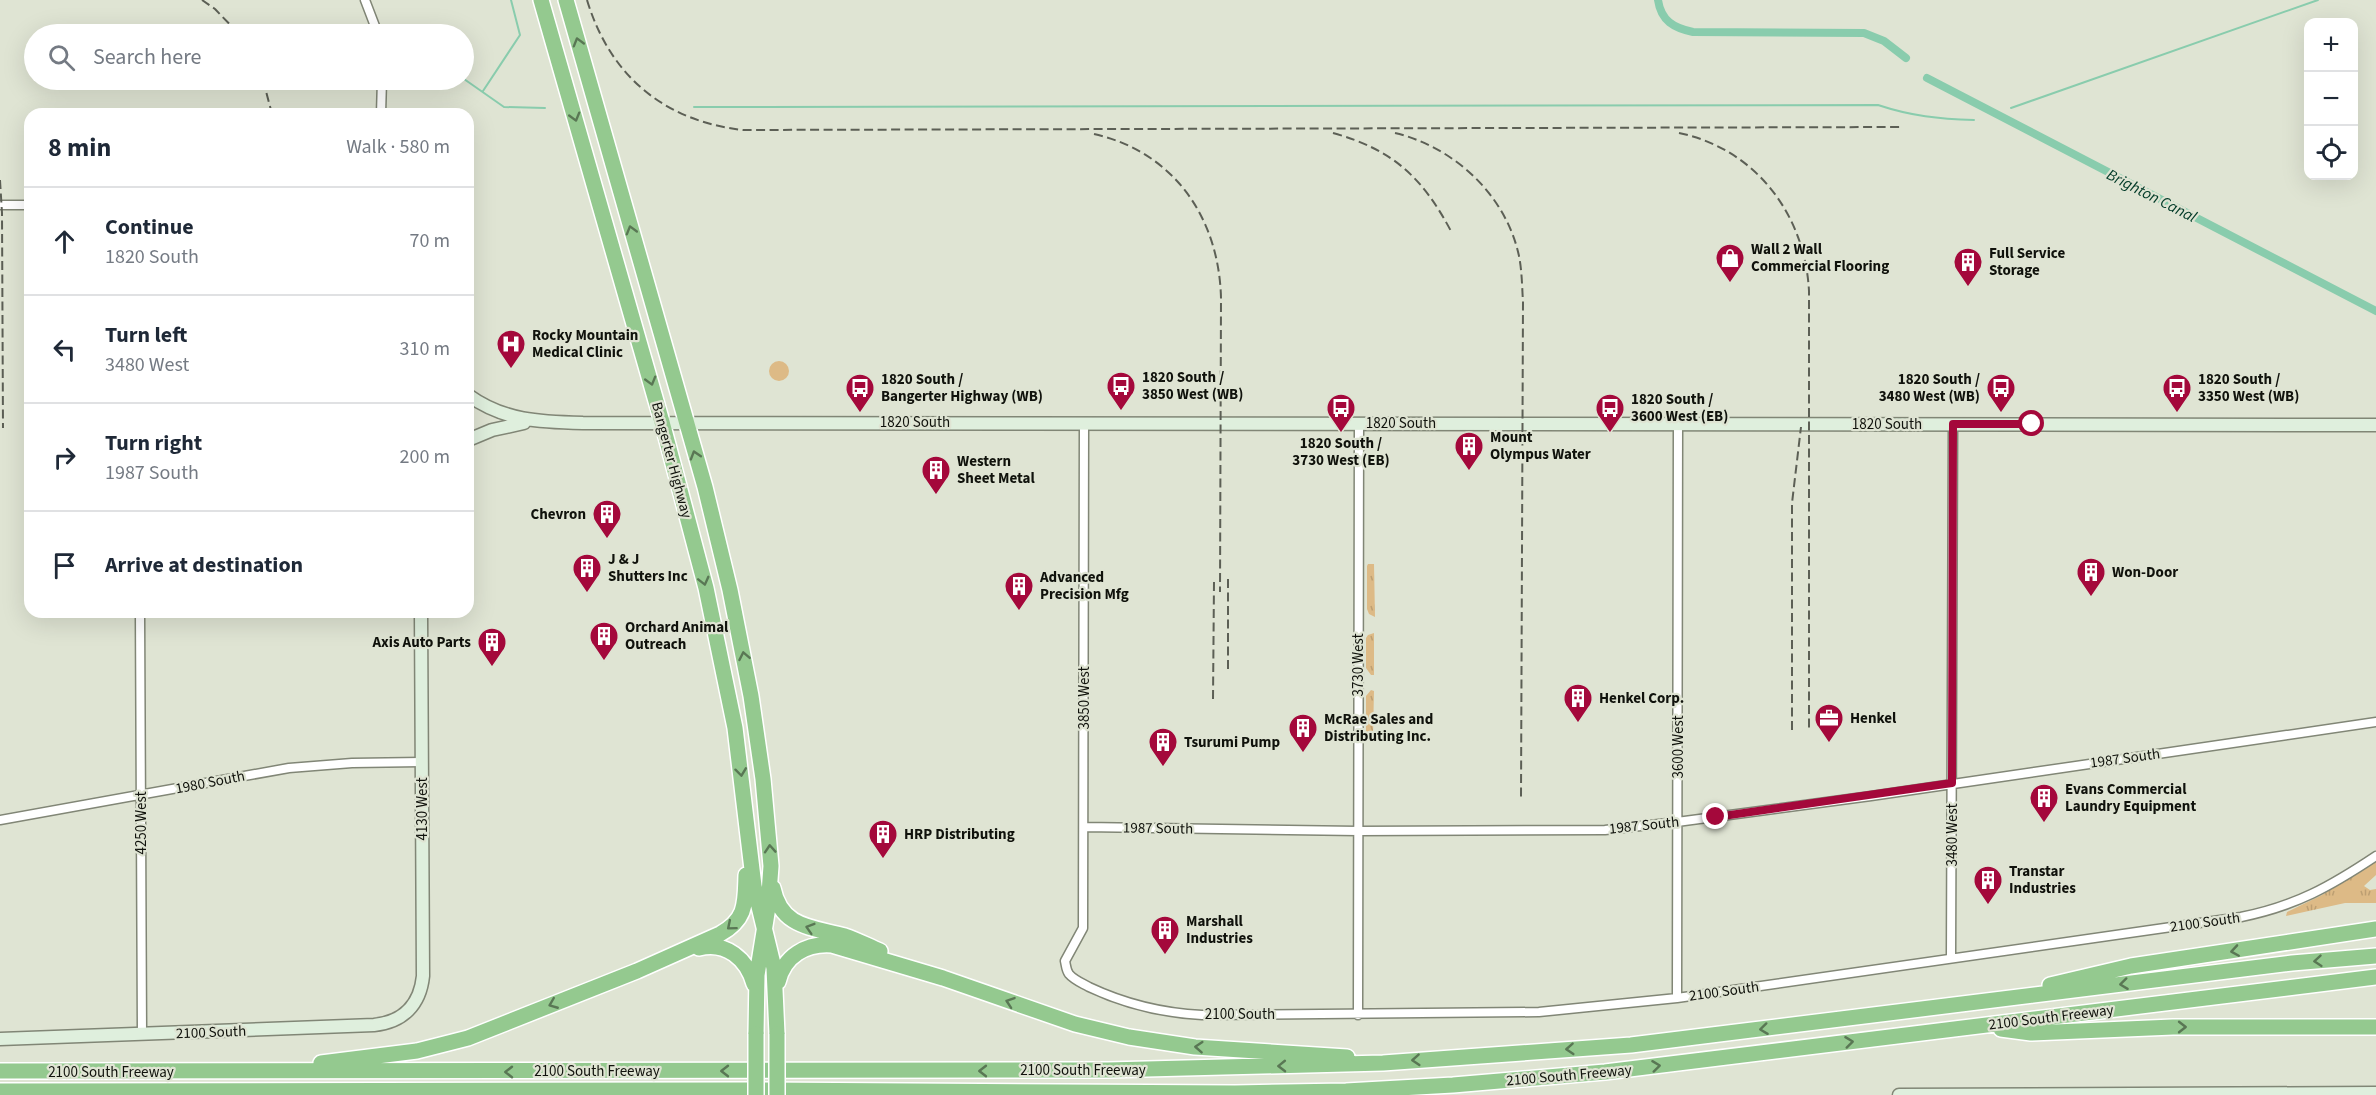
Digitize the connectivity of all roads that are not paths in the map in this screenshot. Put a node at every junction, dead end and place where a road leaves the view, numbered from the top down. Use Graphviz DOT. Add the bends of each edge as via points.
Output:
graph roads {
  1 [pos="365,0"];
  2 [pos="541,0"];
  3 [pos="566,0"];
  4 [pos="374,24"];
  5 [pos="382,90"];
  6 [pos="381,108"];
  7 [pos="0,205"];
  8 [pos="24,205"];
  9 [pos="474,400"];
  10 [pos="532,421"];
  11 [pos="662,422"];
  12 [pos="685,422"];
  13 [pos="1084,423"];
  14 [pos="1359,423"];
  15 [pos="1678,424"];
  16 [pos="1953,424"];
  17 [pos="2376,425"];
  18 [pos="474,438"];
  19 [pos="140,618"];
  20 [pos="421,618"];
  21 [pos="2376,722"];
  22 [pos="422,762"];
  23 [pos="1952,783"];
  24 [pos="141,795"];
  25 [pos="0,820"];
  26 [pos="1677,822"];
  27 [pos="1084,827"];
  28 [pos="747,830"];
  29 [pos="1358,831"];
  30 [pos="2376,856"];
  31 [pos="771,879"];
  32 [pos="765,928"];
  33 [pos="2376,929"];
  34 [pos="2376,956"];
  35 [pos="1951,957"];
  36 [pos="1066,968"];
  37 [pos="638,971"];
  38 [pos="2376,977"];
  39 [pos="943,978"];
  40 [pos="756,990"];
  41 [pos="777,990"];
  42 [pos="1677,998"];
  43 [pos="415,1005"];
  44 [pos="1358,1015"];
  45 [pos="1843,1020"];
  46 [pos="1977,1026"];
  47 [pos="2376,1027"];
  48 [pos="142,1034"];
  49 [pos="0,1039"];
  50 [pos="1383,1063"];
  51 [pos="0,1071"];
  52 [pos="60,1072"];
  53 [pos="0,1091"];
  54 [pos="94,1091"];
  55 [pos="1346,1091"];
  56 [pos="2376,1093"];
  57 [pos="2014,1094"];
  58 [pos="114,1095"];
  59 [pos="756,1095"];
  60 [pos="777,1095"];
  61 [pos="1317,1095"];
  62 [pos="1899,1095"];
  1 -- 4 [label="street"];
  2 -- 11 [label="highway, Bangerter Highway, one-way"];
  12 -- 3 [label="highway, Bangerter Highway, one-way"];
  5 -- 6 [label="street"];
  7 -- 8 [label="street"];
  9 -- 10 [label="street, 1820 South" via="498,412"];
  10 -- 11 [label="street, 1820 South"];
  10 -- 18 [label="street"];
  11 -- 12 [label="street, 1820 South"];
  11 -- 28 [label="highway, Bangerter Highway, one-way" via="719,646 735,728"];
  12 -- 13 [label="street, 1820 South"];
  31 -- 12 [label="highway, Bangerter Highway, one-way" via="764,779 749,685 722,553"];
  13 -- 14 [label="street, 1820 South"];
  13 -- 27 [label="street, 3850 West"];
  14 -- 15 [label="street, 1820 South"];
  14 -- 29 [label="street, 3730 West"];
  15 -- 16 [label="street, 1820 South"];
  15 -- 26 [label="street, 3600 West"];
  16 -- 17 [label="street, 1820 South"];
  16 -- 23 [label="street, 3480 West"];
  19 -- 24 [label="street, 4250 West"];
  20 -- 22 [label="street, 4130 West"];
  21 -- 23 [label="street, 1987 South"];
  22 -- 24 [label="street, 1980 South" via="289,768"];
  22 -- 43 [label="street, 4130 West" via="423,976"];
  23 -- 26 [label="street, 1987 South"];
  23 -- 35 [label="street, 3480 West"];
  24 -- 25 [label="street, 1980 South"];
  24 -- 48 [label="street, 4250 West"];
  26 -- 29 [label="street, 1987 South" via="1605,830"];
  26 -- 42 [label="street, 3600 West"];
  27 -- 29 [label="street, 1987 South"];
  27 -- 36 [label="street, 3850 West" via="1083,928 1065,961"];
  28 -- 32 [label="highway, Bangerter Highway" via="754,886"];
  28 -- 37 [label="highway, one-way" via="745,903 736,923"];
  29 -- 44 [label="street, 3730 West"];
  30 -- 35 [label="street, 2100 South" via="2311,896 2275,910"];
  31 -- 32 [label="highway, Bangerter Highway"];
  39 -- 31 [label="highway, one-way" via="856,940 797,923 778,903"];
  32 -- 40 [label="highway, Bangerter Highway"];
  32 -- 41 [label="highway, Bangerter Highway"];
  33 -- 45 [label="highway, one-way" via="2131,966 2015,993"];
  34 -- 45 [label="highway, 2100 South Freeway, one-way" via="2292,963"];
  35 -- 42 [label="street, 2100 South"];
  36 -- 44 [label="street, 2100 South" via="1075,980 1103,993 1163,1011 1202,1015"];
  37 -- 40 [label="highway" via="716,946 744,962"];
  37 -- 52 [label="highway, one-way" via="468,1038 417,1051 292,1065"];
  38 -- 46 [label="highway, 2100 South Freeway"];
  39 -- 41 [label="highway" via="837,946 817,945 800,951 787,962"];
  50 -- 39 [label="highway, one-way" via="1328,1054 1195,1047 1128,1037 1075,1024"];
  40 -- 59 [label="highway, Bangerter Highway, bridge"];
  41 -- 60 [label="highway, Bangerter Highway, bridge"];
  42 -- 44 [label="street, 2100 South" via="1539,1012"];
  43 -- 48 [label="street, 2100 South" via="397,1020 374,1025"];
  45 -- 50 [label="highway, 2100 South Freeway, one-way" via="1631,1045"];
  46 -- 47 [label="highway, one-way" via="2031,1033 2173,1027"];
  55 -- 46 [label="highway, 2100 South Freeway, one-way" via="1605,1072"];
  48 -- 49 [label="street, 2100 South"];
  50 -- 52 [label="highway, 2100 South Freeway, one-way" via="1108,1070"];
  51 -- 52 [label="highway, 2100 South Freeway"];
  53 -- 54 [label="highway, 2100 South Freeway"];
  54 -- 55 [label="highway, 2100 South Freeway"];
  54 -- 58 [label="highway"];
  55 -- 61 [label="highway"];
  56 -- 57 [label="street"];
  57 -- 62 [label="street"];
}
